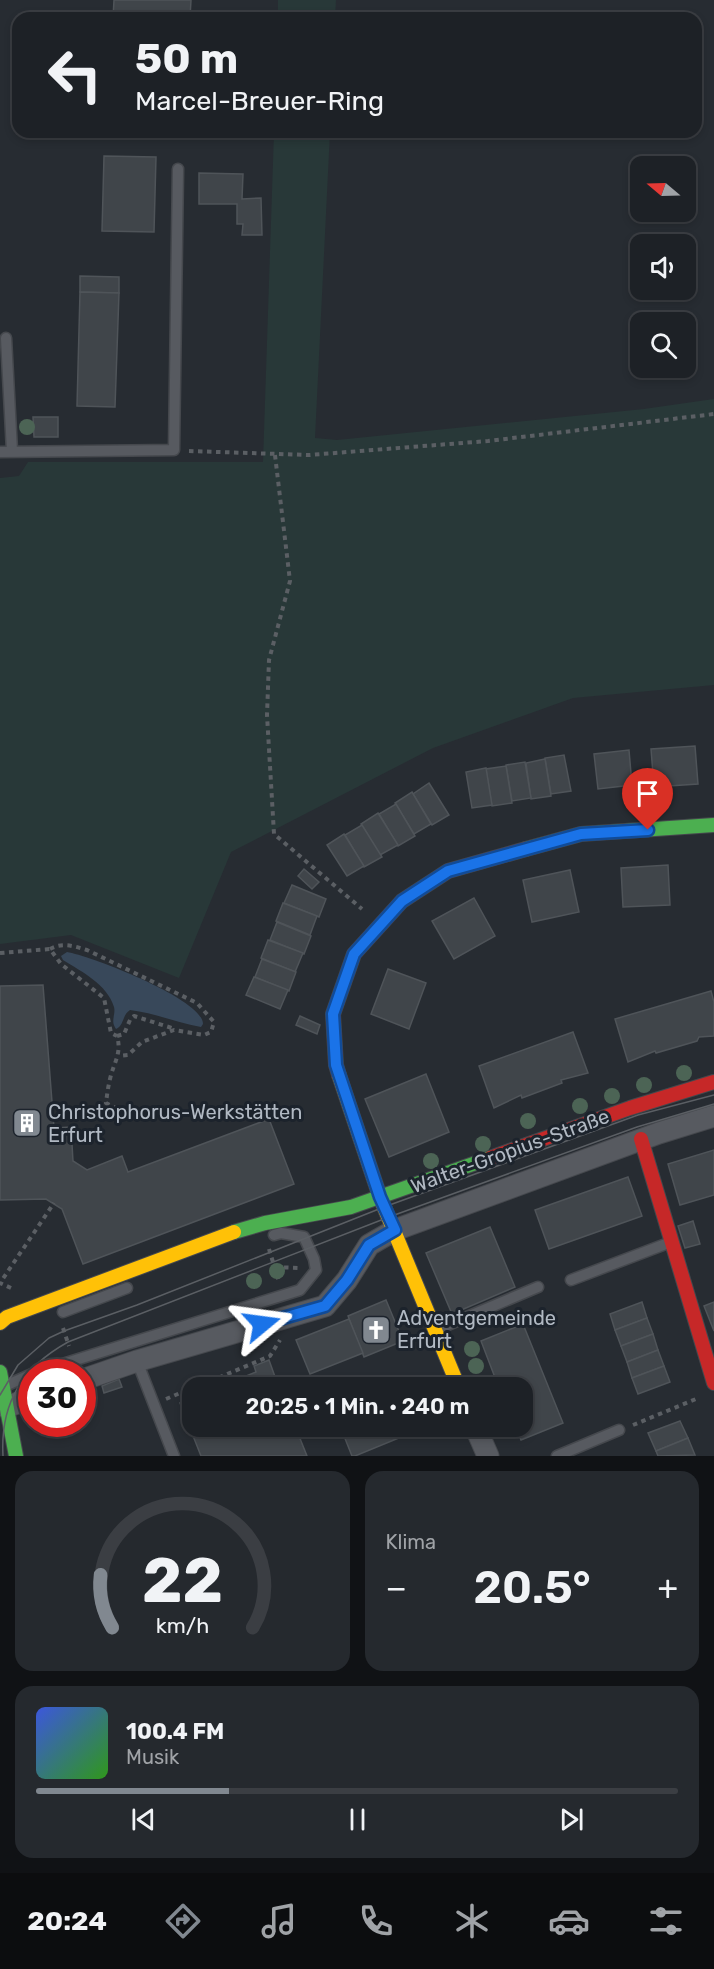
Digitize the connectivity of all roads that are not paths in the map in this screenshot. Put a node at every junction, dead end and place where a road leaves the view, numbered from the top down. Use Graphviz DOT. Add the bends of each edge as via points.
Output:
graph roads {
  1 [pos="178,169"];
  2 [pos="6,338"];
  3 [pos="12,451"];
  4 [pos="0,452"];
  5 [pos="714,825"];
  6 [pos="714,1082"];
  7 [pos="714,1116"];
  8 [pos="641,1139"];
  9 [pos="380,1197"];
  10 [pos="395,1230"];
  11 [pos="267,1242"];
  12 [pos="671,1242"];
  13 [pos="571,1280"];
  14 [pos="142,1282"];
  15 [pos="538,1287"];
  16 [pos="53,1315"];
  17 [pos="4,1328"];
  18 [pos="436,1330"];
  19 [pos="137,1361"];
  20 [pos="96,1364"];
  21 [pos="96,1368"];
  22 [pos="0,1372"];
  23 [pos="455,1377"];
  24 [pos="714,1383"];
  25 [pos="18,1385"];
  26 [pos="2,1397"];
  27 [pos="18,1398"];
  28 [pos="619,1430"];
  29 [pos="480,1437"];
  30 [pos="16,1456"];
  31 [pos="174,1456"];
  32 [pos="488,1456"];
  33 [pos="556,1456"];
  1 -- 3 [label="lane" via="174,450"];
  2 -- 3 [label="lane"];
  3 -- 4 [label="lane"];
  5 -- 9 [label="street" via="581,834 448,871 402,901 354,954 333,1014 336,1065"];
  6 -- 9 [label="street, Walter-Gropius-Straße"];
  7 -- 8 [label="street, Walter-Gropius-Straße"];
  8 -- 10 [label="street, Walter-Gropius-Straße"];
  8 -- 12 [label="street"];
  9 -- 10 [label="street"];
  9 -- 17 [label="street, Walter-Gropius-Straße" via="351,1207 240,1230 7,1317"];
  10 -- 18 [label="street"];
  10 -- 19 [label="street, Walter-Gropius-Straße" via="369,1245 325,1306"];
  11 -- 20 [label="lane" via="281,1233 304,1237 316,1270 300,1290"];
  12 -- 13 [label="lane"];
  12 -- 24 [label="street"];
  14 -- 16 [label="lane"];
  15 -- 18 [label="lane"];
  18 -- 23 [label="street"];
  19 -- 21 [label="street, Walter-Gropius-Straße"];
  19 -- 31 [label="lane"];
  22 -- 26 [label="street"];
  25 -- 26 [label="lane"];
  26 -- 27 [label="street"];
  26 -- 30 [label="street"];
  28 -- 33 [label="lane"];
  29 -- 32 [label="street"];
}
